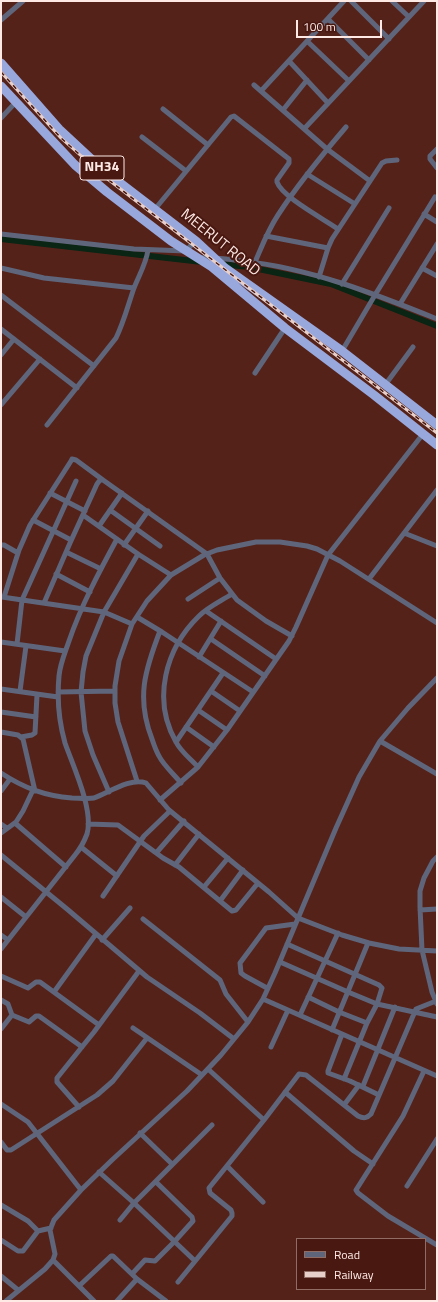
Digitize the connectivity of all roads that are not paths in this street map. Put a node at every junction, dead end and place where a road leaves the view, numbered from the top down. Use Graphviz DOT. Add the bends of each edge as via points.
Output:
graph roads {
  1 [pos="23,1"];
  2 [pos="344,1"];
  3 [pos="351,1"];
  4 [pos="392,1"];
  5 [pos="424,1"];
  6 [pos="409,17"];
  7 [pos="328,19"];
  8 [pos="1,20"];
  9 [pos="389,38"];
  10 [pos="307,41"];
  11 [pos="369,60"];
  12 [pos="288,61"];
  13 [pos="1,63"];
  14 [pos="307,80"];
  15 [pos="349,81"];
  16 [pos="254,85"];
  17 [pos="1,86"];
  18 [pos="261,91"];
  19 [pos="15,103"];
  20 [pos="328,103"];
  21 [pos="163,109"];
  22 [pos="282,110"];
  23 [pos="1,118"];
  24 [pos="346,127"];
  25 [pos="304,129"];
  26 [pos="142,137"];
  27 [pos="208,145"];
  28 [pos="327,148"];
  29 [pos="437,149"];
  30 [pos="397,160"];
  31 [pos="437,168"];
  32 [pos="186,171"];
  33 [pos="307,174"];
  34 [pos="370,181"];
  35 [pos="435,197"];
  36 [pos="290,198"];
  37 [pos="354,204"];
  38 [pos="389,208"];
  39 [pos="155,209"];
  40 [pos="424,214"];
  41 [pos="437,222"];
  42 [pos="338,229"];
  43 [pos="1,234"];
  44 [pos="266,236"];
  45 [pos="196,241"];
  46 [pos="437,244"];
  47 [pos="328,248"];
  48 [pos="186,251"];
  49 [pos="148,254"];
  50 [pos="212,261"];
  51 [pos="255,262"];
  52 [pos="1,268"];
  53 [pos="422,268"];
  54 [pos="437,276"];
  55 [pos="320,277"];
  56 [pos="342,284"];
  57 [pos="134,288"];
  58 [pos="1,295"];
  59 [pos="374,296"];
  60 [pos="400,304"];
  61 [pos="437,319"];
  62 [pos="284,328"];
  63 [pos="1,329"];
  64 [pos="14,339"];
  65 [pos="413,347"];
  66 [pos="342,351"];
  67 [pos="1,355"];
  68 [pos="40,359"];
  69 [pos="94,366"];
  70 [pos="255,373"];
  71 [pos="385,385"];
  72 [pos="77,388"];
  73 [pos="1,405"];
  74 [pos="47,425"];
  75 [pos="437,426"];
  76 [pos="423,434"];
  77 [pos="437,445"];
  78 [pos="103,480"];
  79 [pos="76,481"];
  80 [pos="437,490"];
  81 [pos="50,493"];
  82 [pos="122,493"];
  83 [pos="435,498"];
  84 [pos="67,502"];
  85 [pos="110,510"];
  86 [pos="148,511"];
  87 [pos="84,513"];
  88 [pos="33,520"];
  89 [pos="99,526"];
  90 [pos="136,528"];
  91 [pos="54,531"];
  92 [pos="404,533"];
  93 [pos="117,539"];
  94 [pos="71,540"];
  95 [pos="1,545"];
  96 [pos="124,545"];
  97 [pos="160,546"];
  98 [pos="437,546"];
  99 [pos="66,552"];
  100 [pos="18,553"];
  101 [pos="138,554"];
  102 [pos="207,554"];
  103 [pos="328,555"];
  104 [pos="101,568"];
  105 [pos="56,574"];
  106 [pos="171,576"];
  107 [pos="220,578"];
  108 [pos="369,579"];
  109 [pos="90,592"];
  110 [pos="232,594"];
  111 [pos="2,597"];
  112 [pos="188,599"];
  113 [pos="22,600"];
  114 [pos="44,603"];
  115 [pos="82,608"];
  116 [pos="206,611"];
  117 [pos="104,612"];
  118 [pos="137,617"];
  119 [pos="221,621"];
  120 [pos="437,623"];
  121 [pos="132,624"];
  122 [pos="160,631"];
  123 [pos="292,636"];
  124 [pos="211,639"];
  125 [pos="1,642"];
  126 [pos="178,642"];
  127 [pos="17,644"];
  128 [pos="26,646"];
  129 [pos="65,651"];
  130 [pos="199,656"];
  131 [pos="276,659"];
  132 [pos="223,673"];
  133 [pos="265,676"];
  134 [pos="437,678"];
  135 [pos="1,689"];
  136 [pos="20,691"];
  137 [pos="115,691"];
  138 [pos="211,691"];
  139 [pos="81,692"];
  140 [pos="253,692"];
  141 [pos="37,694"];
  142 [pos="58,695"];
  143 [pos="198,710"];
  144 [pos="240,711"];
  145 [pos="1,712"];
  146 [pos="36,717"];
  147 [pos="186,727"];
  148 [pos="226,730"];
  149 [pos="1,732"];
  150 [pos="21,737"];
  151 [pos="380,741"];
  152 [pos="176,742"];
  153 [pos="214,747"];
  154 [pos="198,767"];
  155 [pos="1,773"];
  156 [pos="437,774"];
  157 [pos="10,779"];
  158 [pos="138,781"];
  159 [pos="181,783"];
  160 [pos="34,790"];
  161 [pos="1,791"];
  162 [pos="108,792"];
  163 [pos="85,799"];
  164 [pos="160,800"];
  165 [pos="170,811"];
  166 [pos="184,821"];
  167 [pos="1,824"];
  168 [pos="15,824"];
  169 [pos="88,824"];
  170 [pos="7,828"];
  171 [pos="1,833"];
  172 [pos="199,834"];
  173 [pos="141,841"];
  174 [pos="81,847"];
  175 [pos="157,852"];
  176 [pos="1,855"];
  177 [pos="437,857"];
  178 [pos="228,858"];
  179 [pos="175,865"];
  180 [pos="66,867"];
  181 [pos="243,870"];
  182 [pos="117,876"];
  183 [pos="258,883"];
  184 [pos="204,887"];
  185 [pos="46,892"];
  186 [pos="103,896"];
  187 [pos="1,897"];
  188 [pos="220,901"];
  189 [pos="130,908"];
  190 [pos="437,909"];
  191 [pos="420,910"];
  192 [pos="26,917"];
  193 [pos="298,918"];
  194 [pos="143,919"];
  195 [pos="295,924"];
  196 [pos="338,933"];
  197 [pos="1,934"];
  198 [pos="96,934"];
  199 [pos="8,940"];
  200 [pos="102,940"];
  201 [pos="368,943"];
  202 [pos="287,944"];
  203 [pos="1,949"];
  204 [pos="422,950"];
  205 [pos="437,951"];
  206 [pos="325,960"];
  207 [pos="280,962"];
  208 [pos="139,971"];
  209 [pos="355,974"];
  210 [pos="1,976"];
  211 [pos="317,979"];
  212 [pos="267,988"];
  213 [pos="54,992"];
  214 [pos="348,992"];
  215 [pos="434,992"];
  216 [pos="308,997"];
  217 [pos="263,999"];
  218 [pos="1,1000"];
  219 [pos="436,1002"];
  220 [pos="377,1004"];
  221 [pos="395,1007"];
  222 [pos="288,1010"];
  223 [pos="340,1012"];
  224 [pos="415,1012"];
  225 [pos="12,1015"];
  226 [pos="300,1015"];
  227 [pos="437,1017"];
  228 [pos="248,1022"];
  229 [pos="368,1023"];
  230 [pos="99,1025"];
  231 [pos="133,1028"];
  232 [pos="1,1029"];
  233 [pos="332,1030"];
  234 [pos="342,1034"];
  235 [pos="147,1038"];
  236 [pos="234,1039"];
  237 [pos="360,1041"];
  238 [pos="82,1047"];
  239 [pos="271,1048"];
  240 [pos="377,1049"];
  241 [pos="394,1058"];
  242 [pos="208,1069"];
  243 [pos="424,1071"];
  244 [pos="202,1075"];
  245 [pos="437,1076"];
  246 [pos="344,1079"];
  247 [pos="361,1085"];
  248 [pos="285,1092"];
  249 [pos="379,1095"];
  250 [pos="1,1104"];
  251 [pos="344,1105"];
  252 [pos="79,1107"];
  253 [pos="264,1120"];
  254 [pos="212,1125"];
  255 [pos="140,1133"];
  256 [pos="37,1134"];
  257 [pos="437,1139"];
  258 [pos="1,1142"];
  259 [pos="172,1164"];
  260 [pos="373,1164"];
  261 [pos="227,1166"];
  262 [pos="99,1172"];
  263 [pos="156,1182"];
  264 [pos="407,1186"];
  265 [pos="81,1190"];
  266 [pos="264,1202"];
  267 [pos="134,1203"];
  268 [pos="1,1205"];
  269 [pos="120,1220"];
  270 [pos="51,1228"];
  271 [pos="38,1231"];
  272 [pos="425,1238"];
  273 [pos="426,1238"];
  274 [pos="1,1240"];
  275 [pos="175,1241"];
  276 [pos="437,1245"];
  277 [pos="53,1260"];
  278 [pos="195,1261"];
  279 [pos="132,1274"];
  280 [pos="1,1276"];
  281 [pos="137,1279"];
  282 [pos="178,1282"];
  283 [pos="79,1286"];
  284 [pos="18,1290"];
  285 [pos="6,1301"];
  286 [pos="94,1301"];
  287 [pos="117,1301"];
  288 [pos="166,1301"];
  1 -- 8 [label="street"];
  2 -- 7 [label="street"];
  3 -- 9 [label="street"];
  4 -- 6 [label="street"];
  5 -- 6 [label="street"];
  6 -- 9 [label="street"];
  7 -- 10 [label="street"];
  7 -- 11 [label="street"];
  9 -- 11 [label="street"];
  10 -- 12 [label="street"];
  10 -- 15 [label="street"];
  11 -- 15 [label="street"];
  12 -- 14 [label="street"];
  12 -- 18 [label="street"];
  13 -- 39 [label="highway, MEERUT ROAD / NH34" via="59,129 102,169"];
  14 -- 20 [label="street"];
  14 -- 22 [label="street"];
  15 -- 20 [label="street"];
  16 -- 18 [label="street"];
  17 -- 19 [label="highway, MEERUT ROAD / NH34"];
  18 -- 22 [label="street"];
  19 -- 23 [label="street"];
  19 -- 48 [label="highway, MEERUT ROAD / NH34" via="75,165"];
  20 -- 25 [label="street"];
  21 -- 27 [label="street"];
  22 -- 25 [label="street"];
  24 -- 28 [label="street"];
  25 -- 28 [label="street"];
  26 -- 32 [label="street"];
  27 -- 32 [label="street"];
  27 -- 36 [label="street" via="232,116 236,117 289,159 277,182"];
  28 -- 33 [label="street"];
  28 -- 34 [label="street"];
  29 -- 31 [label="street" via="430,156"];
  30 -- 34 [label="street" via="384,162"];
  32 -- 39 [label="street"];
  33 -- 36 [label="street"];
  33 -- 37 [label="street"];
  34 -- 37 [label="street"];
  35 -- 40 [label="street"];
  36 -- 42 [label="street"];
  36 -- 44 [label="street"];
  37 -- 42 [label="street"];
  38 -- 56 [label="street"];
  39 -- 45 [label="highway, MEERUT ROAD / NH34"];
  40 -- 41 [label="street"];
  40 -- 59 [label="street"];
  42 -- 47 [label="street"];
  43 -- 49 [label="street"];
  44 -- 47 [label="street"];
  44 -- 51 [label="street"];
  45 -- 48 [label="street"];
  45 -- 50 [label="highway, MEERUT ROAD / NH34"];
  46 -- 53 [label="street"];
  47 -- 55 [label="street"];
  48 -- 49 [label="street"];
  48 -- 50 [label="highway, MEERUT ROAD / NH34" via="199,259"];
  49 -- 57 [label="street"];
  50 -- 51 [label="street"];
  50 -- 62 [label="highway, MEERUT ROAD / NH34"];
  50 -- 66 [label="highway, MEERUT ROAD / NH34"];
  51 -- 55 [label="street"];
  52 -- 57 [label="street" via="44,278"];
  53 -- 54 [label="street"];
  53 -- 60 [label="street"];
  55 -- 56 [label="street"];
  56 -- 59 [label="street"];
  57 -- 69 [label="street" via="116,338"];
  58 -- 69 [label="street"];
  59 -- 60 [label="street"];
  59 -- 66 [label="street"];
  60 -- 61 [label="street"];
  62 -- 70 [label="street"];
  62 -- 76 [label="highway, MEERUT ROAD / NH34"];
  63 -- 64 [label="street"];
  64 -- 67 [label="street"];
  64 -- 68 [label="street"];
  65 -- 71 [label="street"];
  66 -- 71 [label="highway, MEERUT ROAD / NH34"];
  68 -- 72 [label="street"];
  68 -- 73 [label="street"];
  69 -- 72 [label="street"];
  71 -- 75 [label="highway, MEERUT ROAD / NH34"];
  72 -- 74 [label="street"];
  76 -- 77 [label="highway, MEERUT ROAD / NH34"];
  76 -- 103 [label="street"];
  78 -- 81 [label="street" via="72,459"];
  78 -- 82 [label="street"];
  78 -- 87 [label="street" via="97,484"];
  79 -- 84 [label="street"];
  80 -- 83 [label="street"];
  81 -- 84 [label="street"];
  81 -- 88 [label="street"];
  82 -- 85 [label="street"];
  82 -- 86 [label="street"];
  83 -- 92 [label="street"];
  84 -- 87 [label="street"];
  84 -- 91 [label="street"];
  85 -- 89 [label="street"];
  85 -- 90 [label="street"];
  86 -- 90 [label="street"];
  86 -- 102 [label="street"];
  87 -- 89 [label="street"];
  87 -- 94 [label="street"];
  88 -- 91 [label="street"];
  88 -- 100 [label="street"];
  89 -- 93 [label="street"];
  90 -- 96 [label="street"];
  90 -- 97 [label="street"];
  91 -- 94 [label="street"];
  91 -- 113 [label="street"];
  92 -- 98 [label="street"];
  92 -- 108 [label="street"];
  93 -- 96 [label="street"];
  93 -- 104 [label="street"];
  94 -- 99 [label="street"];
  95 -- 100 [label="street"];
  96 -- 101 [label="street"];
  99 -- 104 [label="street"];
  99 -- 105 [label="street"];
  100 -- 111 [label="street"];
  101 -- 106 [label="street"];
  101 -- 117 [label="street"];
  102 -- 103 [label="street" via="256,542 270,542 307,546"];
  102 -- 106 [label="street"];
  102 -- 107 [label="street"];
  103 -- 108 [label="street"];
  103 -- 123 [label="street"];
  104 -- 109 [label="street"];
  105 -- 109 [label="street"];
  105 -- 114 [label="street"];
  106 -- 118 [label="street" via="147,601"];
  107 -- 110 [label="street"];
  107 -- 112 [label="street"];
  108 -- 120 [label="street"];
  109 -- 115 [label="street"];
  110 -- 116 [label="street"];
  110 -- 123 [label="street" via="254,613"];
  111 -- 113 [label="street"];
  113 -- 114 [label="street"];
  113 -- 127 [label="street"];
  114 -- 115 [label="street"];
  115 -- 117 [label="street"];
  115 -- 129 [label="street"];
  116 -- 119 [label="street"];
  116 -- 126 [label="street"];
  117 -- 121 [label="street"];
  117 -- 139 [label="street" via="86,656"];
  118 -- 121 [label="street"];
  118 -- 122 [label="street"];
  119 -- 124 [label="street"];
  119 -- 131 [label="street"];
  121 -- 137 [label="street" via="119,661"];
  122 -- 126 [label="street"];
  122 -- 159 [label="street" via="145,676 143,698 146,725 158,756"];
  123 -- 131 [label="street"];
  124 -- 130 [label="street"];
  124 -- 133 [label="street"];
  125 -- 127 [label="street"];
  126 -- 130 [label="street"];
  126 -- 152 [label="street" via="168,668 164,691 165,714"];
  127 -- 128 [label="street"];
  128 -- 129 [label="street"];
  128 -- 136 [label="street"];
  129 -- 142 [label="street"];
  130 -- 132 [label="street"];
  131 -- 133 [label="street"];
  132 -- 138 [label="street"];
  132 -- 140 [label="street"];
  133 -- 140 [label="street"];
  134 -- 151 [label="street"];
  135 -- 136 [label="street"];
  136 -- 141 [label="street"];
  137 -- 139 [label="street"];
  137 -- 158 [label="street" via="118,722"];
  138 -- 143 [label="street"];
  138 -- 144 [label="street"];
  139 -- 142 [label="street"];
  139 -- 162 [label="street" via="85,731"];
  140 -- 144 [label="street"];
  141 -- 142 [label="street"];
  141 -- 146 [label="street"];
  142 -- 163 [label="street" via="65,742"];
  143 -- 147 [label="street"];
  143 -- 148 [label="street"];
  144 -- 148 [label="street"];
  145 -- 146 [label="street"];
  146 -- 150 [label="street" via="35,733"];
  147 -- 152 [label="street"];
  147 -- 153 [label="street"];
  148 -- 153 [label="street"];
  149 -- 150 [label="street"];
  150 -- 160 [label="street" via="25,743"];
  151 -- 156 [label="street"];
  151 -- 193 [label="street" via="359,777"];
  152 -- 154 [label="street"];
  153 -- 154 [label="street"];
  154 -- 159 [label="street"];
  155 -- 157 [label="street"];
  157 -- 160 [label="street"];
  157 -- 161 [label="street"];
  158 -- 162 [label="street"];
  158 -- 164 [label="street" via="146,783"];
  159 -- 164 [label="street"];
  160 -- 163 [label="street" via="55,797"];
  160 -- 168 [label="street"];
  162 -- 163 [label="street"];
  163 -- 169 [label="street"];
  164 -- 165 [label="street"];
  165 -- 166 [label="street"];
  165 -- 173 [label="street"];
  166 -- 172 [label="street"];
  166 -- 175 [label="street"];
  167 -- 170 [label="street"];
  168 -- 170 [label="street"];
  168 -- 180 [label="street"];
  169 -- 173 [label="street" via="118,825"];
  169 -- 174 [label="street"];
  170 -- 171 [label="street"];
  172 -- 178 [label="street"];
  172 -- 179 [label="street"];
  173 -- 175 [label="street"];
  173 -- 182 [label="street"];
  174 -- 180 [label="street"];
  174 -- 182 [label="street"];
  175 -- 179 [label="street"];
  176 -- 185 [label="street"];
  177 -- 191 [label="street" via="424,878 420,891"];
  178 -- 181 [label="street"];
  178 -- 184 [label="street"];
  179 -- 184 [label="street"];
  180 -- 185 [label="street"];
  181 -- 183 [label="street"];
  181 -- 188 [label="street"];
  182 -- 186 [label="street"];
  183 -- 188 [label="street" via="236,910 232,911"];
  183 -- 193 [label="street"];
  184 -- 188 [label="street"];
  185 -- 192 [label="street"];
  185 -- 198 [label="street"];
  187 -- 192 [label="street"];
  189 -- 200 [label="street"];
  190 -- 191 [label="street"];
  191 -- 204 [label="street"];
  192 -- 199 [label="street"];
  193 -- 195 [label="street"];
  193 -- 196 [label="street"];
  194 -- 228 [label="street" via="220,980 226,994"];
  195 -- 202 [label="street"];
  195 -- 212 [label="street" via="266,928 240,963 244,976"];
  196 -- 201 [label="street"];
  196 -- 206 [label="street"];
  197 -- 199 [label="street"];
  198 -- 200 [label="street"];
  198 -- 213 [label="street"];
  199 -- 203 [label="street"];
  200 -- 208 [label="street"];
  201 -- 204 [label="street"];
  201 -- 209 [label="street"];
  202 -- 206 [label="street"];
  202 -- 207 [label="street"];
  204 -- 205 [label="street"];
  204 -- 215 [label="street"];
  206 -- 209 [label="street"];
  206 -- 211 [label="street"];
  207 -- 211 [label="street"];
  207 -- 212 [label="street"];
  208 -- 230 [label="street"];
  208 -- 236 [label="street"];
  209 -- 214 [label="street"];
  209 -- 220 [label="street" via="382,987"];
  210 -- 213 [label="street" via="28,988 40,982"];
  211 -- 214 [label="street"];
  211 -- 216 [label="street"];
  212 -- 217 [label="street"];
  213 -- 230 [label="street"];
  214 -- 220 [label="street"];
  214 -- 223 [label="street"];
  215 -- 219 [label="street"];
  216 -- 223 [label="street"];
  216 -- 226 [label="street"];
  217 -- 222 [label="street"];
  217 -- 228 [label="street"];
  218 -- 225 [label="street" via="8,1004"];
  219 -- 224 [label="street" via="418,1008"];
  220 -- 221 [label="street"];
  220 -- 229 [label="street"];
  221 -- 224 [label="street"];
  221 -- 240 [label="street"];
  222 -- 226 [label="street"];
  222 -- 239 [label="street"];
  223 -- 229 [label="street"];
  223 -- 233 [label="street"];
  224 -- 227 [label="street"];
  224 -- 241 [label="street"];
  225 -- 232 [label="street"];
  225 -- 238 [label="street" via="28,1022 39,1016"];
  226 -- 233 [label="street"];
  228 -- 236 [label="street"];
  229 -- 237 [label="street"];
  230 -- 238 [label="street"];
  231 -- 235 [label="street"];
  233 -- 234 [label="street"];
  234 -- 237 [label="street"];
  234 -- 246 [label="street" via="327,1072"];
  235 -- 244 [label="street"];
  235 -- 252 [label="street" via="113,1081"];
  236 -- 242 [label="street"];
  237 -- 240 [label="street"];
  237 -- 246 [label="street"];
  238 -- 252 [label="street" via="56,1080"];
  240 -- 241 [label="street"];
  240 -- 247 [label="street"];
  241 -- 243 [label="street"];
  241 -- 249 [label="street"];
  242 -- 244 [label="street"];
  242 -- 253 [label="street"];
  243 -- 245 [label="street"];
  243 -- 260 [label="street" via="404,1116"];
  244 -- 255 [label="street"];
  246 -- 247 [label="street"];
  247 -- 249 [label="street"];
  247 -- 251 [label="street"];
  248 -- 251 [label="street" via="299,1074 303,1073"];
  248 -- 253 [label="street"];
  248 -- 260 [label="street"];
  249 -- 251 [label="street" via="368,1117 358,1116"];
  250 -- 256 [label="street" via="27,1121"];
  252 -- 256 [label="street"];
  253 -- 261 [label="street"];
  254 -- 259 [label="street"];
  255 -- 259 [label="street"];
  255 -- 262 [label="street"];
  256 -- 258 [label="street" via="10,1150"];
  256 -- 265 [label="street"];
  257 -- 264 [label="street"];
  259 -- 263 [label="street"];
  260 -- 272 [label="street" via="357,1189 358,1193 388,1216"];
  261 -- 266 [label="street"];
  261 -- 278 [label="street" via="208,1189 231,1210 232,1216"];
  262 -- 265 [label="street"];
  262 -- 267 [label="street"];
  263 -- 267 [label="street"];
  263 -- 275 [label="street" via="193,1218"];
  265 -- 270 [label="street" via="54,1220"];
  267 -- 269 [label="street"];
  267 -- 275 [label="street"];
  268 -- 271 [label="street" via="28,1221"];
  270 -- 271 [label="street"];
  270 -- 277 [label="street" via="55,1254"];
  271 -- 274 [label="street" via="23,1251"];
  273 -- 276 [label="street"];
  275 -- 278 [label="street"];
  275 -- 279 [label="street" via="155,1262 144,1260"];
  277 -- 283 [label="street"];
  277 -- 284 [label="street"];
  278 -- 282 [label="street"];
  279 -- 281 [label="street"];
  279 -- 283 [label="street" via="112,1256"];
  280 -- 284 [label="street"];
  281 -- 287 [label="street"];
  281 -- 288 [label="street"];
  283 -- 286 [label="street"];
  284 -- 285 [label="street"];
}
